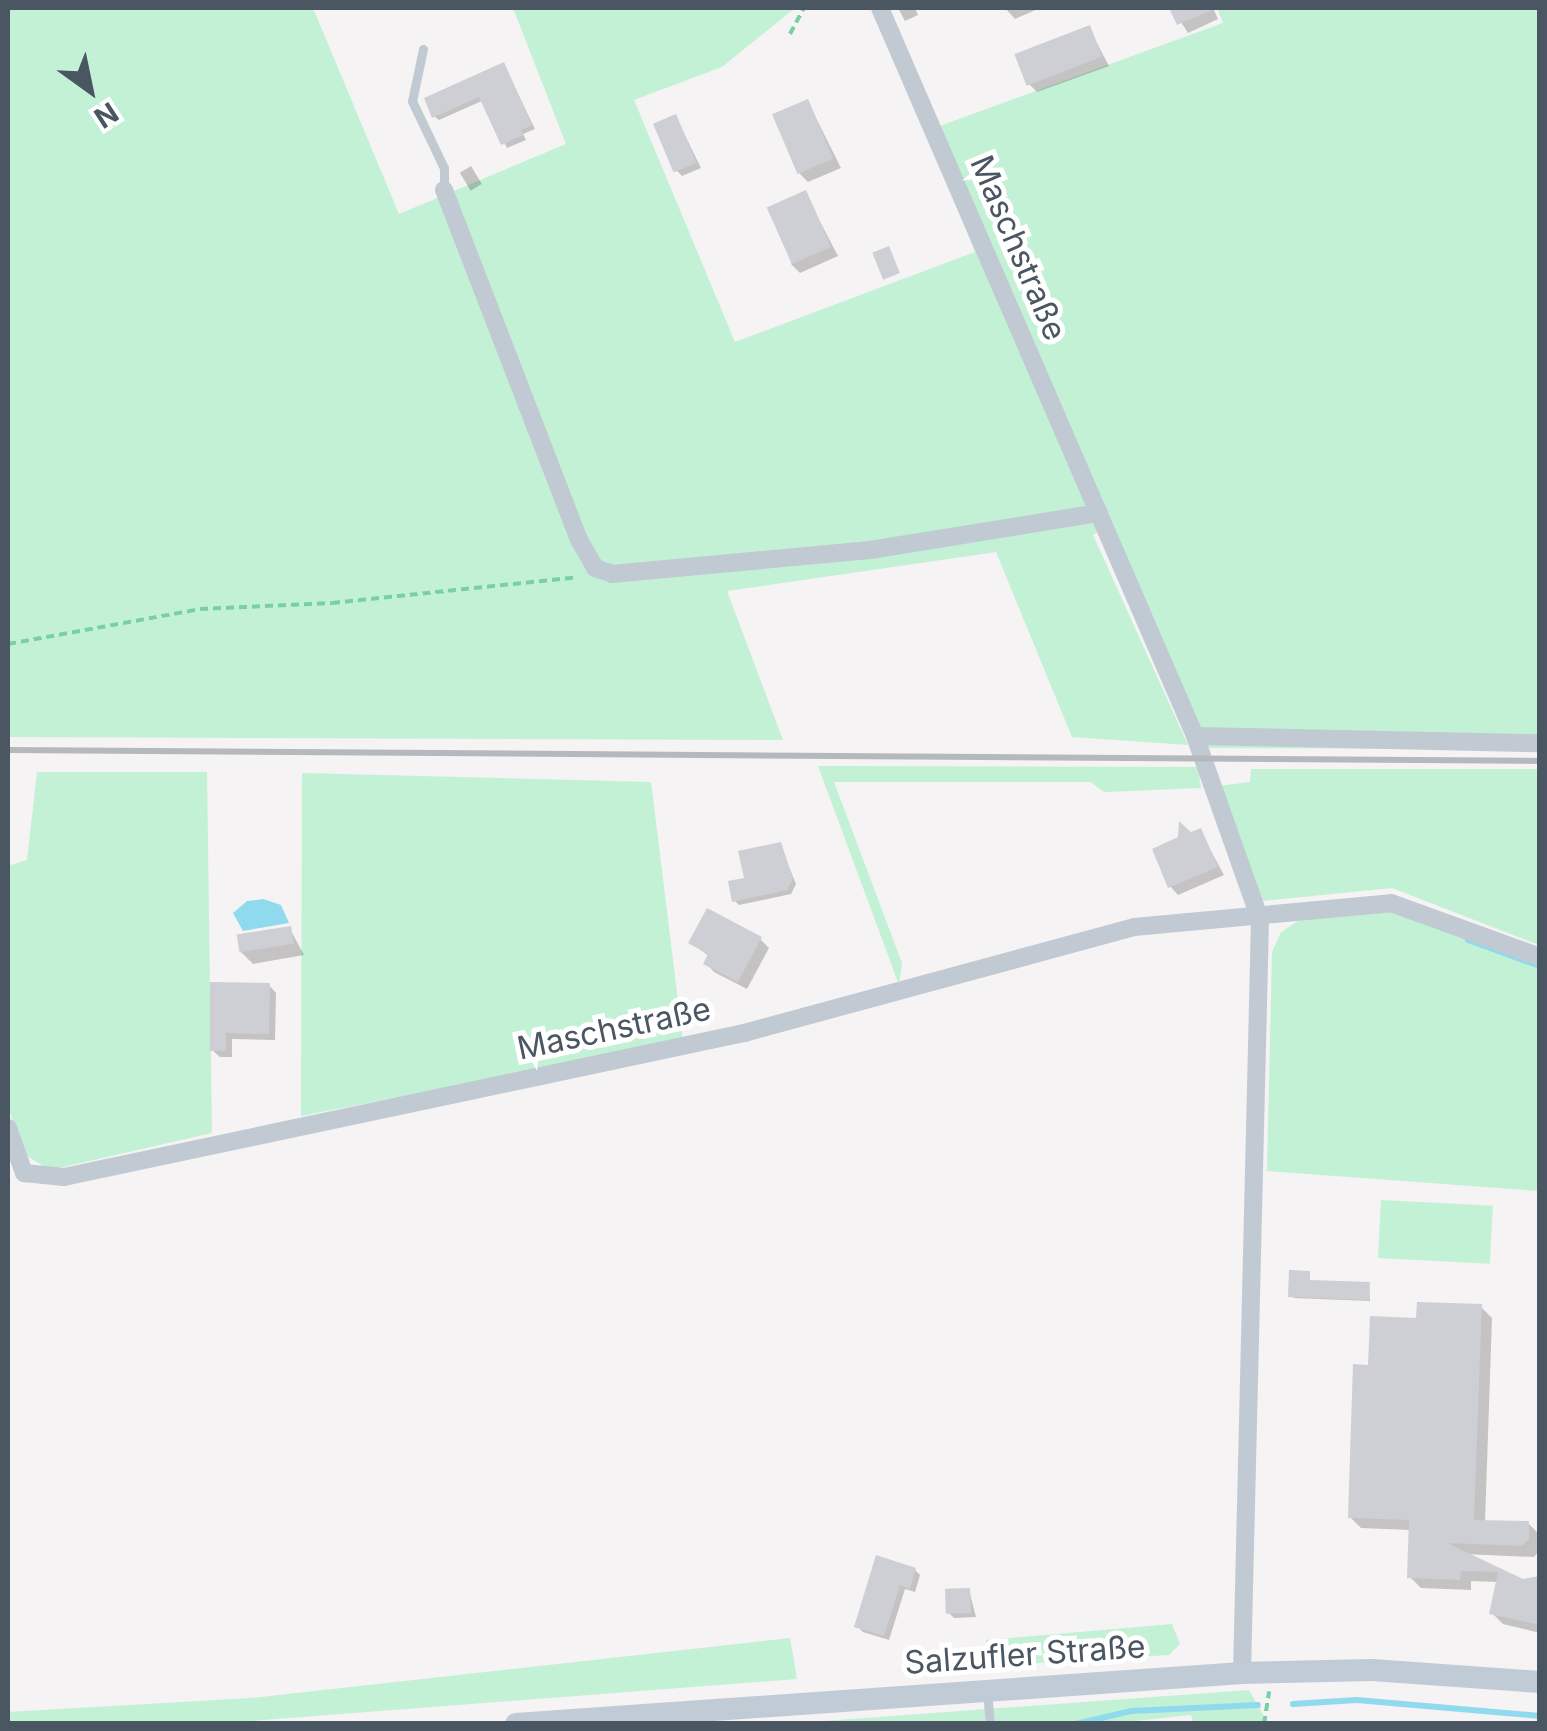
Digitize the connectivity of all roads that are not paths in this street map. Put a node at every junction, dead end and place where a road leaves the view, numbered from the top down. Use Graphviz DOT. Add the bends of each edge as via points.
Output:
graph roads {
  1 [pos="880,8"];
  2 [pos="422,49"];
  3 [pos="444,190"];
  4 [pos="1099,513"];
  5 [pos="1195,736"];
  6 [pos="1540,743"];
  7 [pos="1260,920"];
  8 [pos="1540,957"];
  9 [pos="8,1128"];
  10 [pos="1242,1673"];
  11 [pos="1540,1682"];
  12 [pos="987,1690"];
  13 [pos="516,1724"];
  14 [pos="990,1724"];
  1 -- 4 [label="street, Maschstraße"];
  2 -- 3 [label="lane" via="412,100 444,168"];
  3 -- 4 [label="street" via="578,538 596,568 612,574 870,550"];
  4 -- 5 [label="street, Maschstraße"];
  5 -- 6 [label="street"];
  5 -- 7 [label="street, Maschstraße"];
  7 -- 8 [label="street, Maschstraße" via="1391,902"];
  7 -- 9 [label="street, Maschstraße" via="1134,927 744,1033 64,1176 24,1173"];
  7 -- 10 [label="street, Maschstraße"];
  10 -- 11 [label="main road, Salzufler Straße" via="1418,1672"];
  10 -- 12 [label="main road, Salzufler Straße"];
  12 -- 13 [label="main road, Salzufler Straße"];
  12 -- 14 [label="lane"];
}
